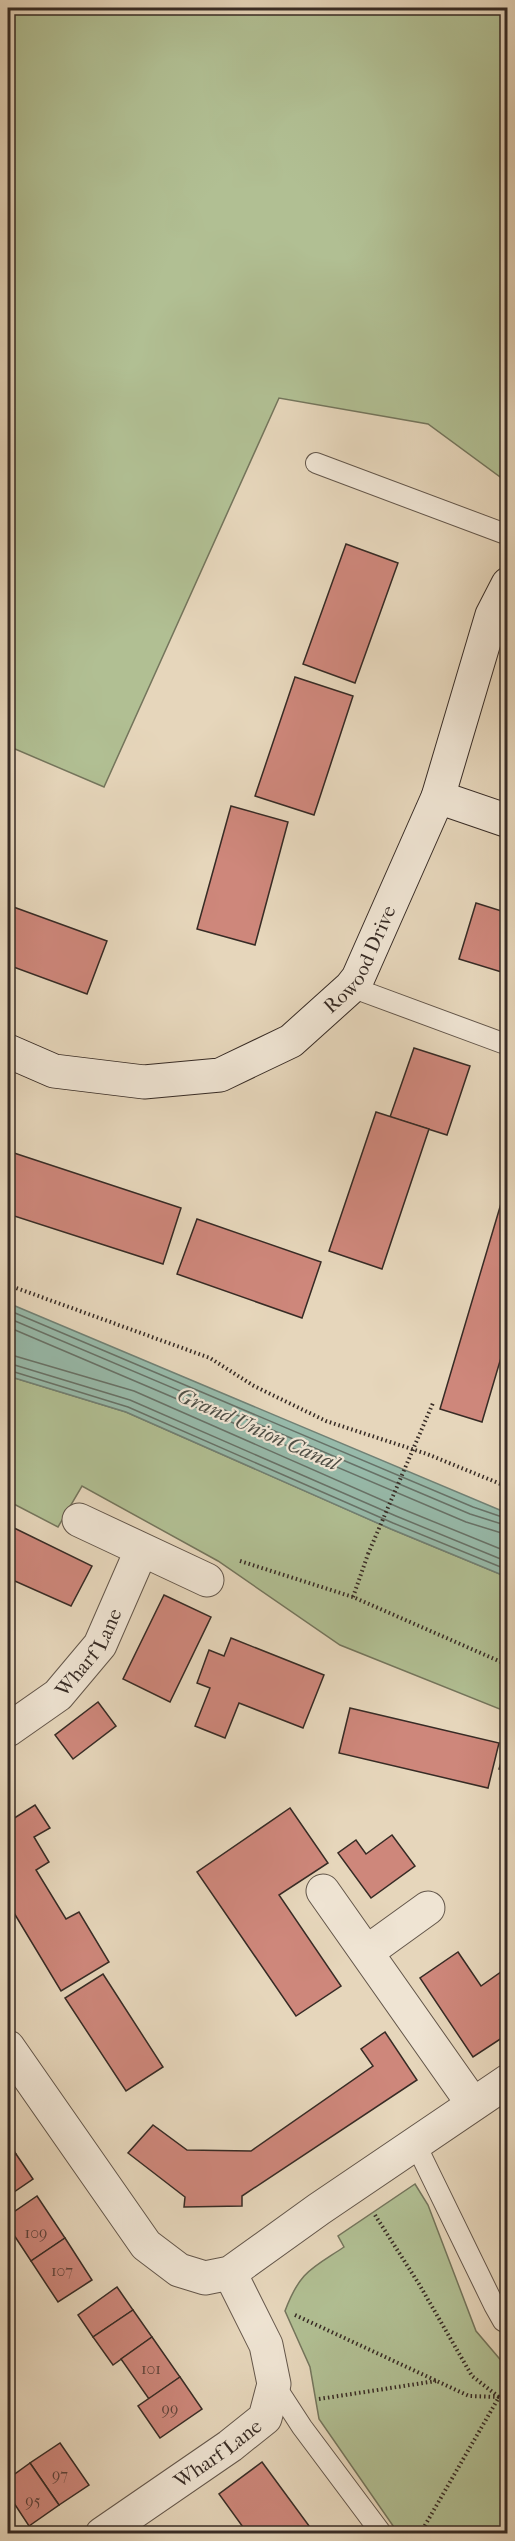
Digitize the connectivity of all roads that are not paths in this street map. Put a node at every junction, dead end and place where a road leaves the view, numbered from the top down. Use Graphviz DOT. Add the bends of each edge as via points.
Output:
graph roads {
  1 [pos="316,463"];
  2 [pos="507,535"];
  3 [pos="507,584"];
  4 [pos="438,797"];
  5 [pos="507,821"];
  6 [pos="351,987"];
  7 [pos="507,1045"];
  8 [pos="8,1051"];
  9 [pos="79,1520"];
  10 [pos="141,1551"];
  11 [pos="207,1580"];
  12 [pos="8,1730"];
  13 [pos="323,1891"];
  14 [pos="428,1908"];
  15 [pos="367,1952"];
  16 [pos="8,2047"];
  17 [pos="507,2081"];
  18 [pos="473,2104"];
  19 [pos="415,2143"];
  20 [pos="231,2273"];
  21 [pos="507,2324"];
  22 [pos="281,2394"];
  23 [pos="102,2534"];
  24 [pos="382,2534"];
  1 -- 2 [label="lane"];
  3 -- 4 [label="street, Rowood Drive" via="492,615"];
  4 -- 5 [label="street"];
  4 -- 6 [label="street, Rowood Drive"];
  6 -- 7 [label="lane"];
  6 -- 8 [label="street, Rowood Drive" via="291,1041 220,1075 144,1082 54,1071"];
  9 -- 10 [label="street"];
  10 -- 11 [label="street"];
  10 -- 12 [label="street, Wharf Lane" via="100,1645 58,1695"];
  13 -- 15 [label="street"];
  14 -- 15 [label="street"];
  15 -- 18 [label="street"];
  16 -- 20 [label="street" via="147,2245 179,2270 205,2278"];
  17 -- 18 [label="street"];
  18 -- 19 [label="street"];
  19 -- 20 [label="street"];
  19 -- 21 [label="lane"];
  20 -- 22 [label="street, Wharf Lane" via="266,2345"];
  22 -- 23 [label="street, Wharf Lane" via="265,2418 230,2446"];
  22 -- 24 [label="lane"];
}
